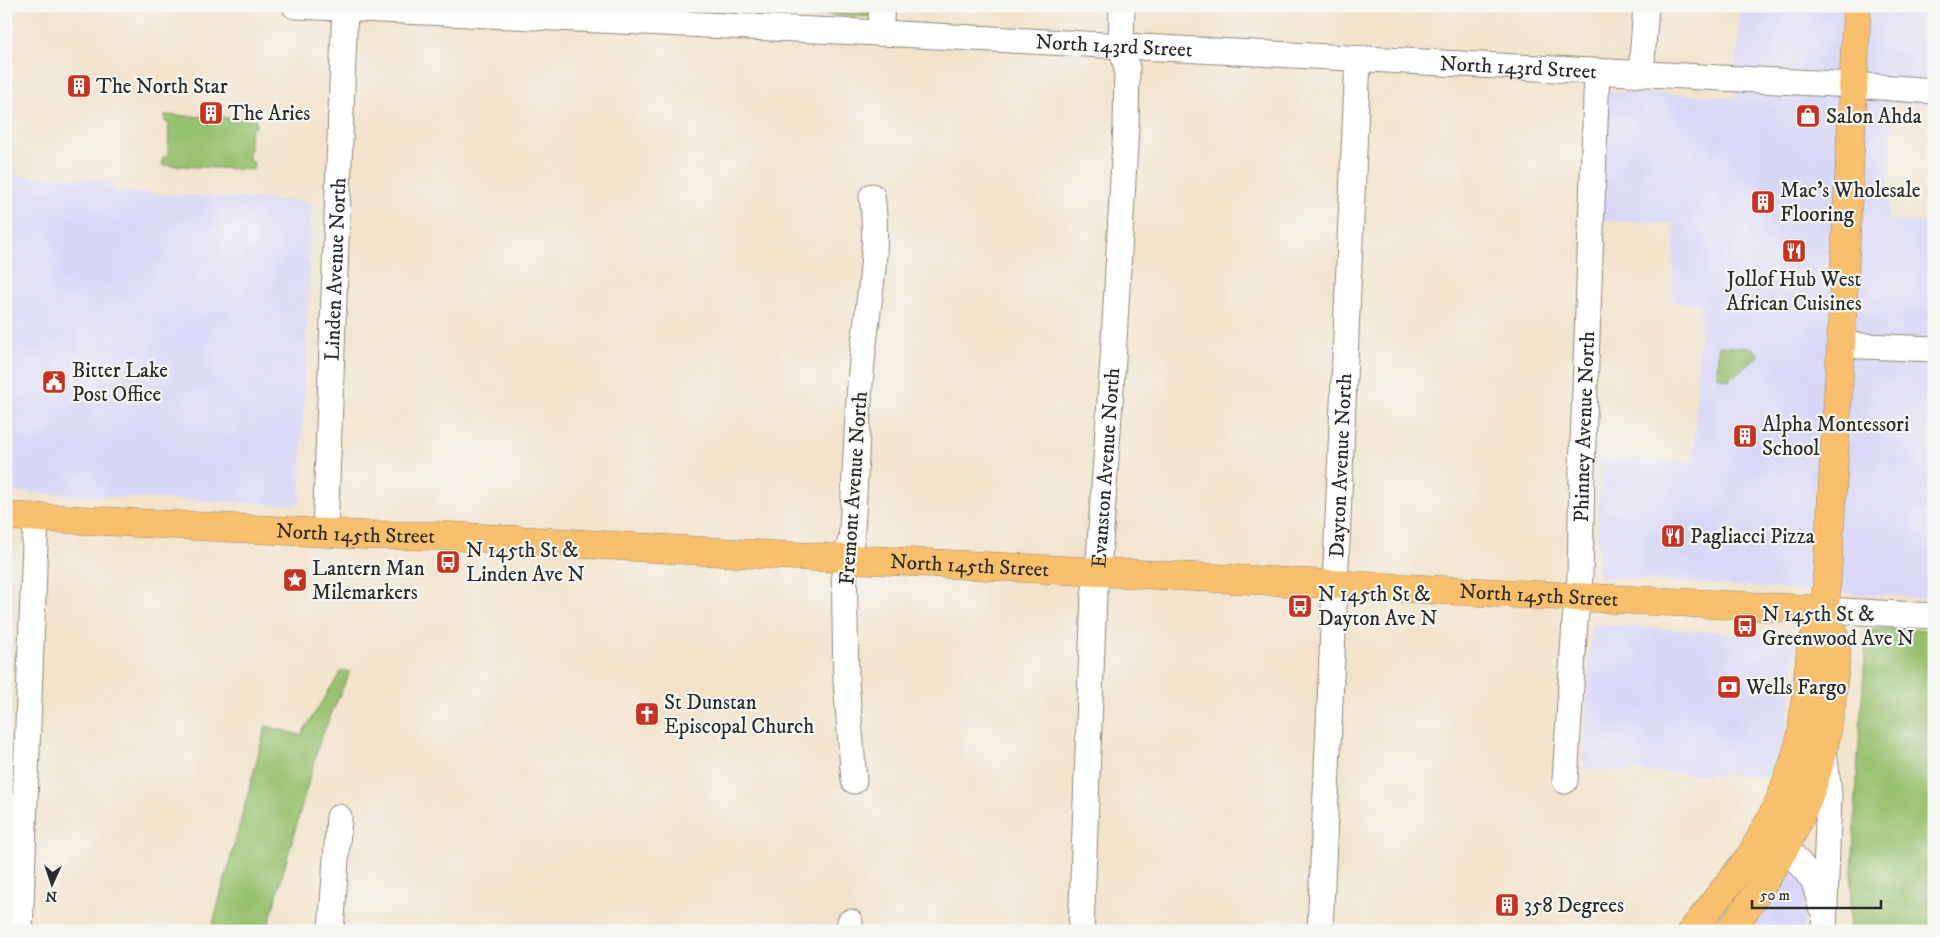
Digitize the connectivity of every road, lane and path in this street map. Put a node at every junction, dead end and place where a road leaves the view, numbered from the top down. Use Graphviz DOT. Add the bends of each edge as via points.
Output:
graph roads {
  1 [pos="295,6"];
  2 [pos="882,6"];
  3 [pos="1122,6"];
  4 [pos="1646,6"];
  5 [pos="1857,6"];
  6 [pos="345,7"];
  7 [pos="880,33"];
  8 [pos="1121,47"];
  9 [pos="1358,59"];
  10 [pos="1597,71"];
  11 [pos="1641,74"];
  12 [pos="1853,85"];
  13 [pos="1934,91"];
  14 [pos="872,196"];
  15 [pos="1841,345"];
  16 [pos="1934,349"];
  17 [pos="6,516"];
  18 [pos="36,517"];
  19 [pos="325,533"];
  20 [pos="844,558"];
  21 [pos="1098,572"];
  22 [pos="1335,585"];
  23 [pos="1579,598"];
  24 [pos="1825,610"];
  25 [pos="1934,616"];
  26 [pos="1824,749"];
  27 [pos="854,781"];
  28 [pos="1565,781"];
  29 [pos="1779,803"];
  30 [pos="339,817"];
  31 [pos="1786,847"];
  32 [pos="1824,926"];
  33 [pos="20,931"];
  34 [pos="331,931"];
  35 [pos="1080,931"];
  36 [pos="1320,931"];
  37 [pos="1692,931"];
  38 [pos="1730,931"];
  1 -- 6 [label="street, North 143rd Street"];
  2 -- 7 [label="street"];
  3 -- 8 [label="street, Evanston Avenue North"];
  4 -- 11 [label="street"];
  5 -- 12 [label="main road"];
  6 -- 7 [label="street, North 143rd Street"];
  6 -- 19 [label="street, Linden Avenue North"];
  7 -- 8 [label="street, North 143rd Street"];
  8 -- 9 [label="street, North 143rd Street"];
  8 -- 21 [label="street, Evanston Avenue North" via="1127,68 1126,126"];
  9 -- 10 [label="street, North 143rd Street"];
  9 -- 22 [label="street, Dayton Avenue North"];
  10 -- 11 [label="street, North 143rd Street"];
  10 -- 23 [label="street, Phinney Avenue North"];
  11 -- 12 [label="street, North 143rd Street"];
  12 -- 13 [label="street, North 143rd Street"];
  12 -- 15 [label="main road"];
  14 -- 20 [label="street, Fremont Avenue North" via="875,262 861,367 850,541"];
  15 -- 16 [label="street"];
  15 -- 24 [label="main road"];
  17 -- 18 [label="main road, North 145th Street"];
  18 -- 19 [label="main road, North 145th Street"];
  18 -- 33 [label="street"];
  19 -- 20 [label="main road, North 145th Street" via="449,536"];
  20 -- 21 [label="main road, North 145th Street"];
  20 -- 27 [label="street, Fremont Avenue North" via="846,681"];
  21 -- 22 [label="main road, North 145th Street"];
  21 -- 35 [label="street, Evanston Avenue North" via="1094,595"];
  22 -- 23 [label="main road, North 145th Street"];
  22 -- 36 [label="street, Dayton Avenue North"];
  23 -- 24 [label="main road, North 145th Street"];
  23 -- 28 [label="street, Phinney Avenue North"];
  24 -- 25 [label="street, North 145th Street"];
  24 -- 26 [label="main road" via="1836,643 1833,696"];
  24 -- 29 [label="main road" via="1811,646 1802,732"];
  26 -- 31 [label="main road" via="1810,796"];
  26 -- 32 [label="street" via="1829,794"];
  29 -- 31 [label="street" via="1776,828"];
  29 -- 37 [label="main road" via="1751,855"];
  30 -- 34 [label="street"];
  31 -- 32 [label="street" via="1814,882"];
  31 -- 38 [label="main road"];
}
